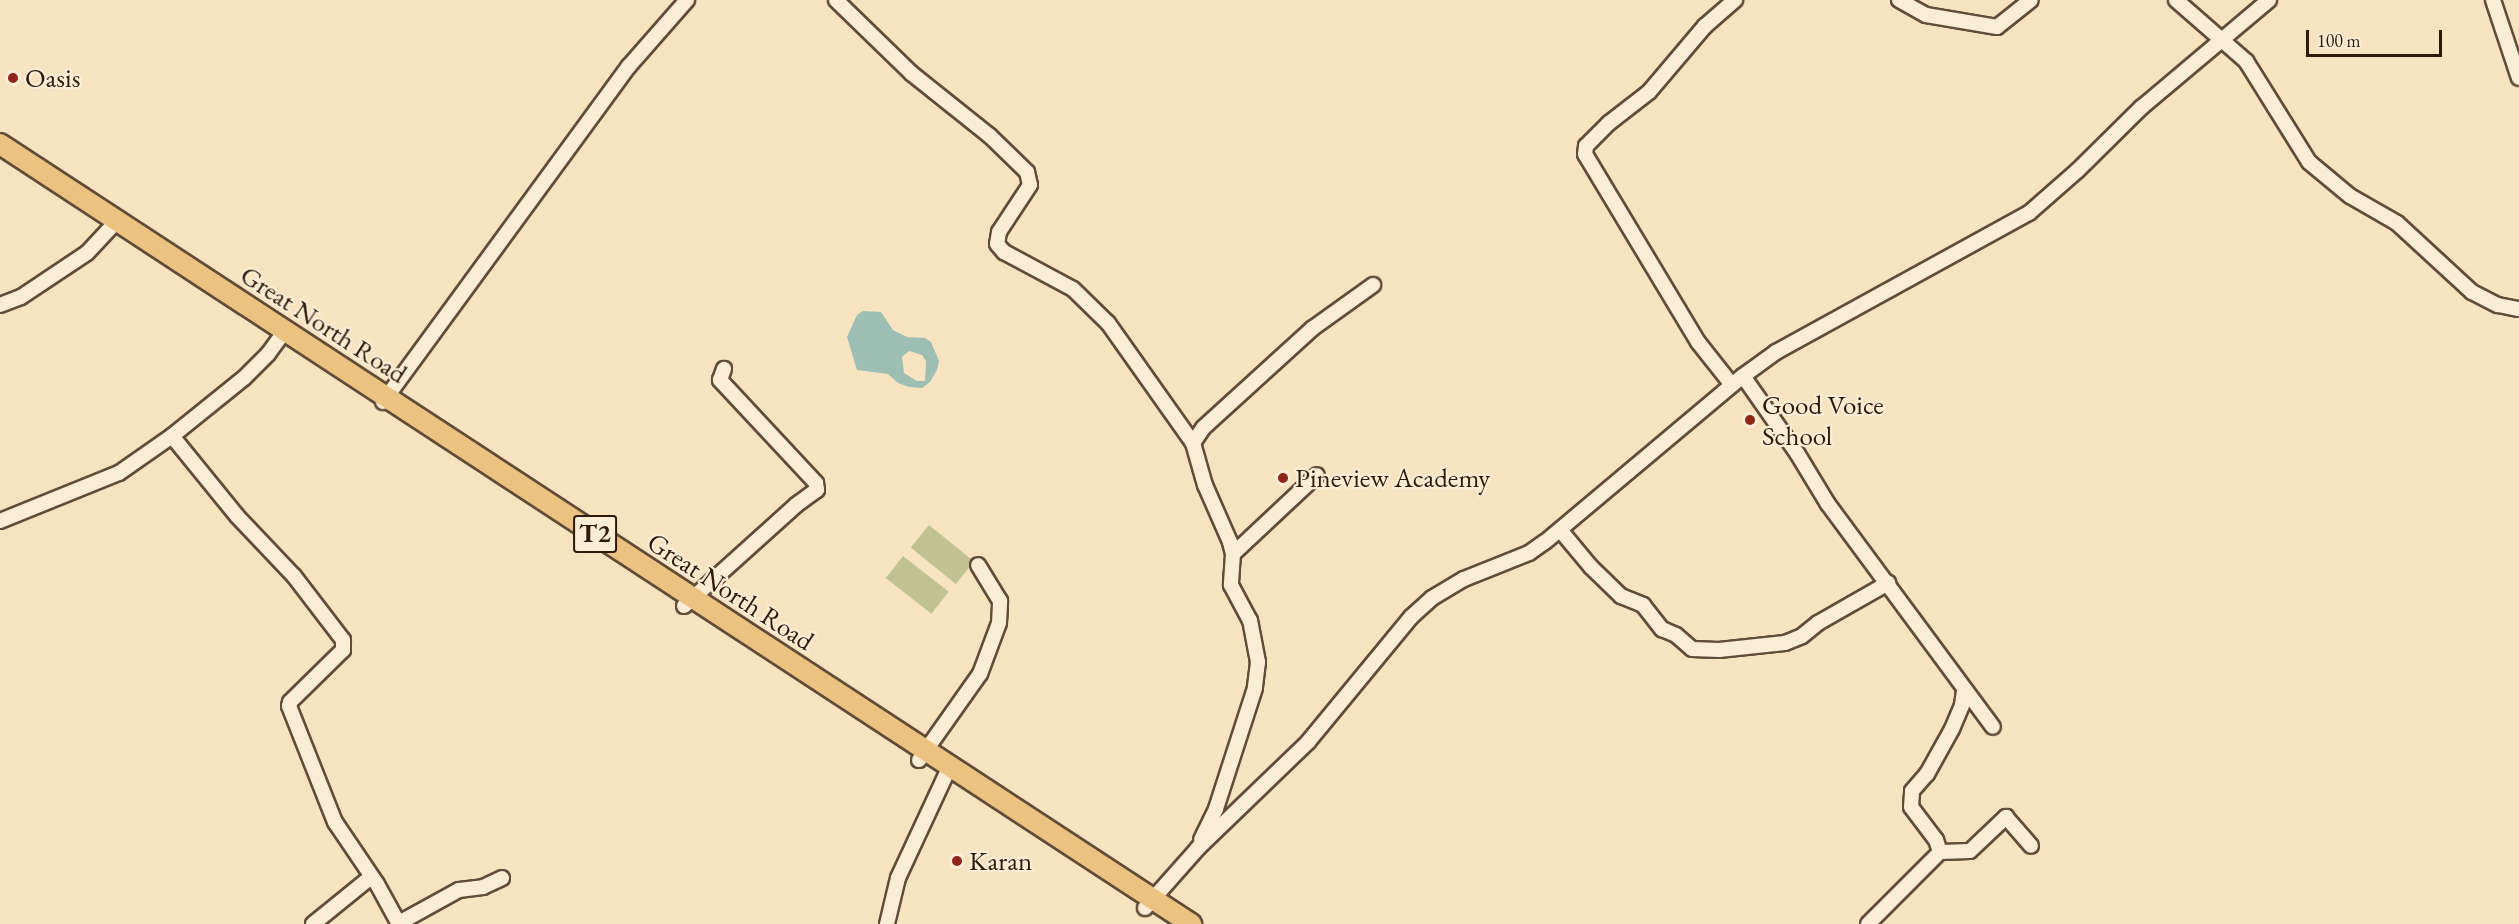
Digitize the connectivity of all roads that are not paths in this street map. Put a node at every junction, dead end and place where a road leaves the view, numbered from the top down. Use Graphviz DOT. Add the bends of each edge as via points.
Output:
graph roads {
  1 [pos="687,0"];
  2 [pos="836,0"];
  3 [pos="1735,0"];
  4 [pos="1899,0"];
  5 [pos="2031,0"];
  6 [pos="2176,0"];
  7 [pos="2269,0"];
  8 [pos="2493,0"];
  9 [pos="2219,40"];
  10 [pos="2519,78"];
  11 [pos="0,144"];
  12 [pos="0,156"];
  13 [pos="110,228"];
  14 [pos="1373,285"];
  15 [pos="0,305"];
  16 [pos="2519,309"];
  17 [pos="282,334"];
  18 [pos="724,369"];
  19 [pos="1743,376"];
  20 [pos="1732,385"];
  21 [pos="385,400"];
  22 [pos="172,436"];
  23 [pos="1193,443"];
  24 [pos="1317,475"];
  25 [pos="0,521"];
  26 [pos="1561,531"];
  27 [pos="1233,554"];
  28 [pos="978,565"];
  29 [pos="1887,583"];
  30 [pos="688,602"];
  31 [pos="1964,690"];
  32 [pos="1993,727"];
  33 [pos="923,756"];
  34 [pos="947,771"];
  35 [pos="2031,846"];
  36 [pos="1198,848"];
  37 [pos="1940,852"];
  38 [pos="371,877"];
  39 [pos="502,878"];
  40 [pos="1149,903"];
  41 [pos="313,924"];
  42 [pos="399,924"];
  43 [pos="887,924"];
  44 [pos="1170,924"];
  45 [pos="1191,924"];
  46 [pos="1868,924"];
  1 -- 21 [label="street" via="628,66"];
  2 -- 23 [label="street" via="911,73 1001,145 1027,172 1030,185 999,232 997,244 1004,252 1073,289 1108,323"];
  3 -- 20 [label="street" via="1706,26 1650,92 1586,146 1585,154 1698,342"];
  4 -- 5 [label="street" via="1926,15 1997,27"];
  6 -- 9 [label="street"];
  7 -- 9 [label="street"];
  8 -- 10 [label="street"];
  9 -- 16 [label="street" via="2246,61 2309,162 2344,192 2384,213 2472,292 2498,305"];
  9 -- 19 [label="street" via="2029,213 1776,352"];
  11 -- 17 [label="highway, Great North Road / T2"];
  12 -- 13 [label="highway, Great North Road / T2"];
  13 -- 15 [label="street" via="87,253 21,297"];
  13 -- 17 [label="highway, Great North Road / T2"];
  14 -- 23 [label="street" via="1313,328 1203,428"];
  17 -- 21 [label="highway, Great North Road / T2"];
  17 -- 22 [label="street" via="244,378"];
  18 -- 30 [label="street" via="720,380 816,483 817,490"];
  19 -- 20 [label="street"];
  19 -- 29 [label="street" via="1828,504"];
  20 -- 26 [label="street"];
  21 -- 30 [label="highway, Great North Road / T2"];
  22 -- 25 [label="street" via="105,480"];
  22 -- 38 [label="street" via="237,516 294,576 343,640 344,650 289,706 335,822"];
  23 -- 27 [label="street"];
  24 -- 27 [label="street"];
  26 -- 29 [label="street" via="1621,596 1643,605 1665,633 1676,636 1692,649 1785,643"];
  26 -- 36 [label="street" via="1529,553 1464,579 1432,598 1411,617 1308,742"];
  27 -- 36 [label="street" via="1231,585 1250,620 1258,677 1216,809"];
  28 -- 33 [label="street" via="1000,601 999,623 980,675"];
  29 -- 31 [label="street"];
  30 -- 33 [label="highway, Great North Road / T2"];
  31 -- 32 [label="street"];
  31 -- 37 [label="street" via="1952,729 1927,774 1912,791 1911,807 1936,840"];
  33 -- 34 [label="highway, Great North Road / T2"];
  34 -- 40 [label="highway, Great North Road / T2"];
  34 -- 43 [label="street" via="898,878"];
  35 -- 37 [label="street" via="2006,817 1970,851"];
  36 -- 40 [label="street"];
  37 -- 46 [label="street"];
  38 -- 41 [label="street"];
  38 -- 42 [label="street"];
  39 -- 42 [label="street" via="483,887 459,890"];
  40 -- 44 [label="highway, Great North Road / T2"];
  40 -- 45 [label="highway, Great North Road / T2"];
}
